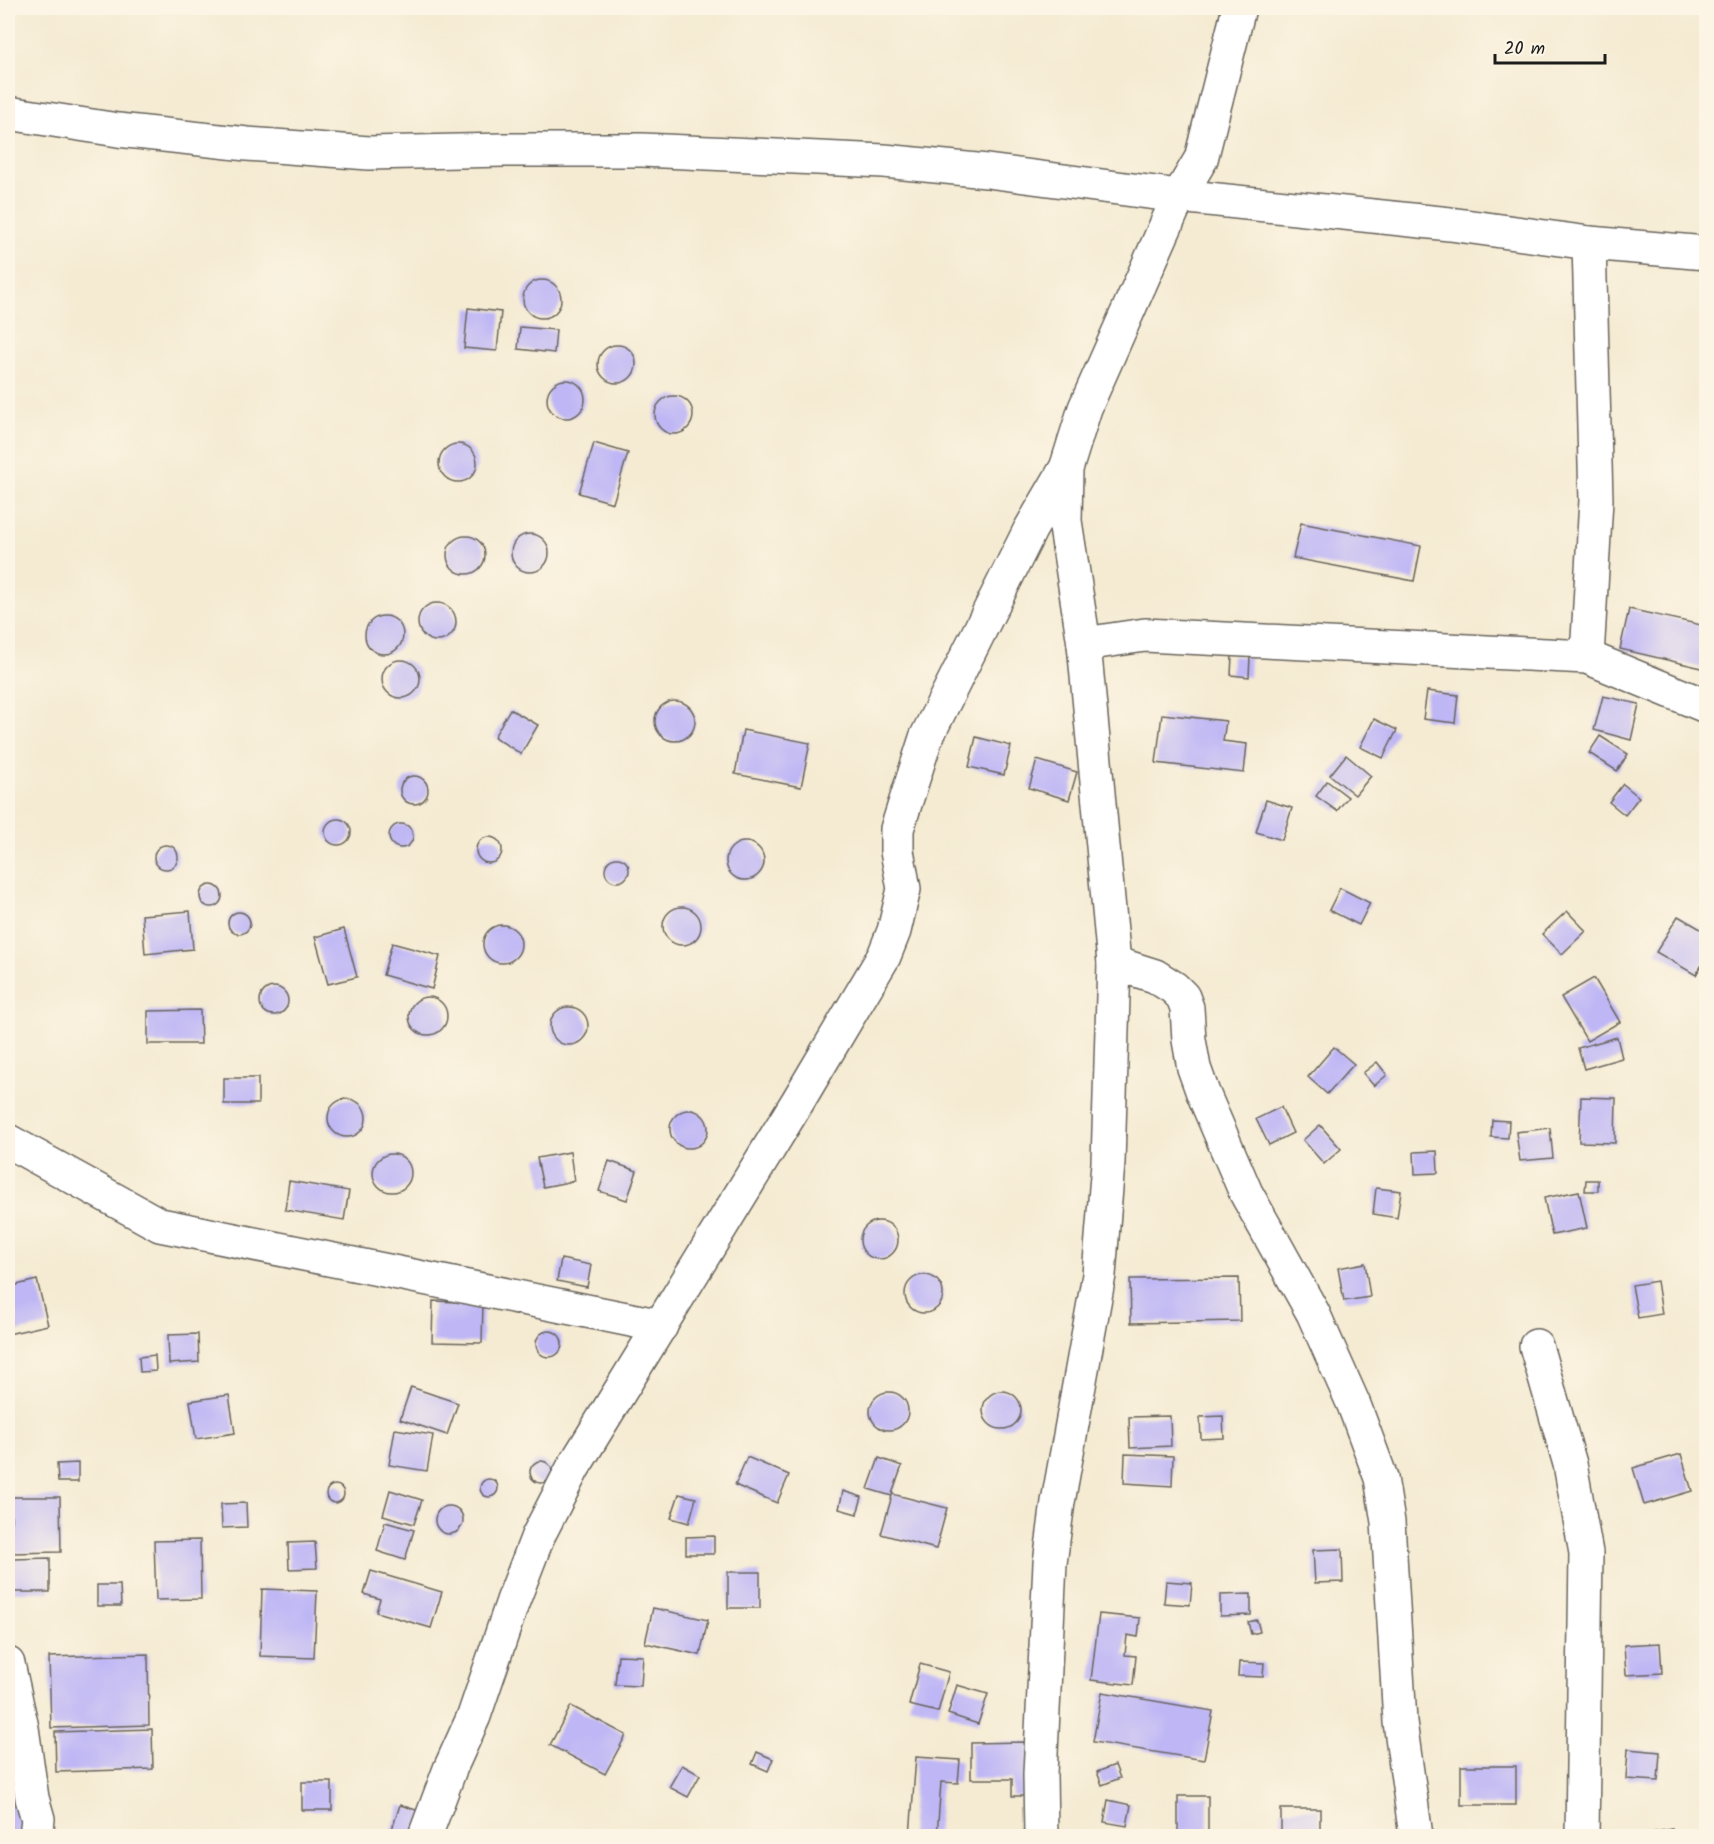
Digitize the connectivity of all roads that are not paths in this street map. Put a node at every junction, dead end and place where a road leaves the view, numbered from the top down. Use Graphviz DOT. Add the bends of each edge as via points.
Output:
graph roads {
  1 [pos="1239,8"];
  2 [pos="8,113"];
  3 [pos="1179,196"];
  4 [pos="1589,243"];
  5 [pos="1707,253"];
  6 [pos="1066,469"];
  7 [pos="1084,644"];
  8 [pos="1587,657"];
  9 [pos="1707,706"];
  10 [pos="1114,963"];
  11 [pos="8,1141"];
  12 [pos="662,1326"];
  13 [pos="1536,1346"];
  14 [pos="8,1664"];
  15 [pos="20,1798"];
  16 [pos="36,1836"];
  17 [pos="425,1836"];
  18 [pos="1041,1836"];
  19 [pos="1416,1836"];
  20 [pos="1582,1836"];
  1 -- 3 [label="street" via="1201,159"];
  2 -- 3 [label="street" via="165,135 369,153 642,150 884,161"];
  3 -- 4 [label="street" via="1450,224"];
  3 -- 6 [label="street" via="1085,408"];
  4 -- 5 [label="street"];
  4 -- 8 [label="street" via="1596,500"];
  6 -- 7 [label="street" via="1065,521"];
  6 -- 12 [label="street" via="1030,530 926,738 897,829 904,889 884,956"];
  7 -- 8 [label="street" via="1145,635"];
  7 -- 10 [label="street"];
  8 -- 9 [label="street"];
  10 -- 18 [label="street" via="1108,1163 1099,1275 1050,1563 1040,1774"];
  10 -- 19 [label="street" via="1155,976 1183,997 1194,1068 1203,1093 1246,1193 1313,1313 1354,1405 1381,1479 1388,1521 1400,1722"];
  11 -- 12 [label="street" via="160,1224"];
  12 -- 17 [label="street" via="573,1468 538,1536 474,1716"];
  13 -- 20 [label="street" via="1570,1464 1586,1553"];
  14 -- 15 [label="street" via="22,1728"];
  15 -- 16 [label="street" via="38,1819"];
}
